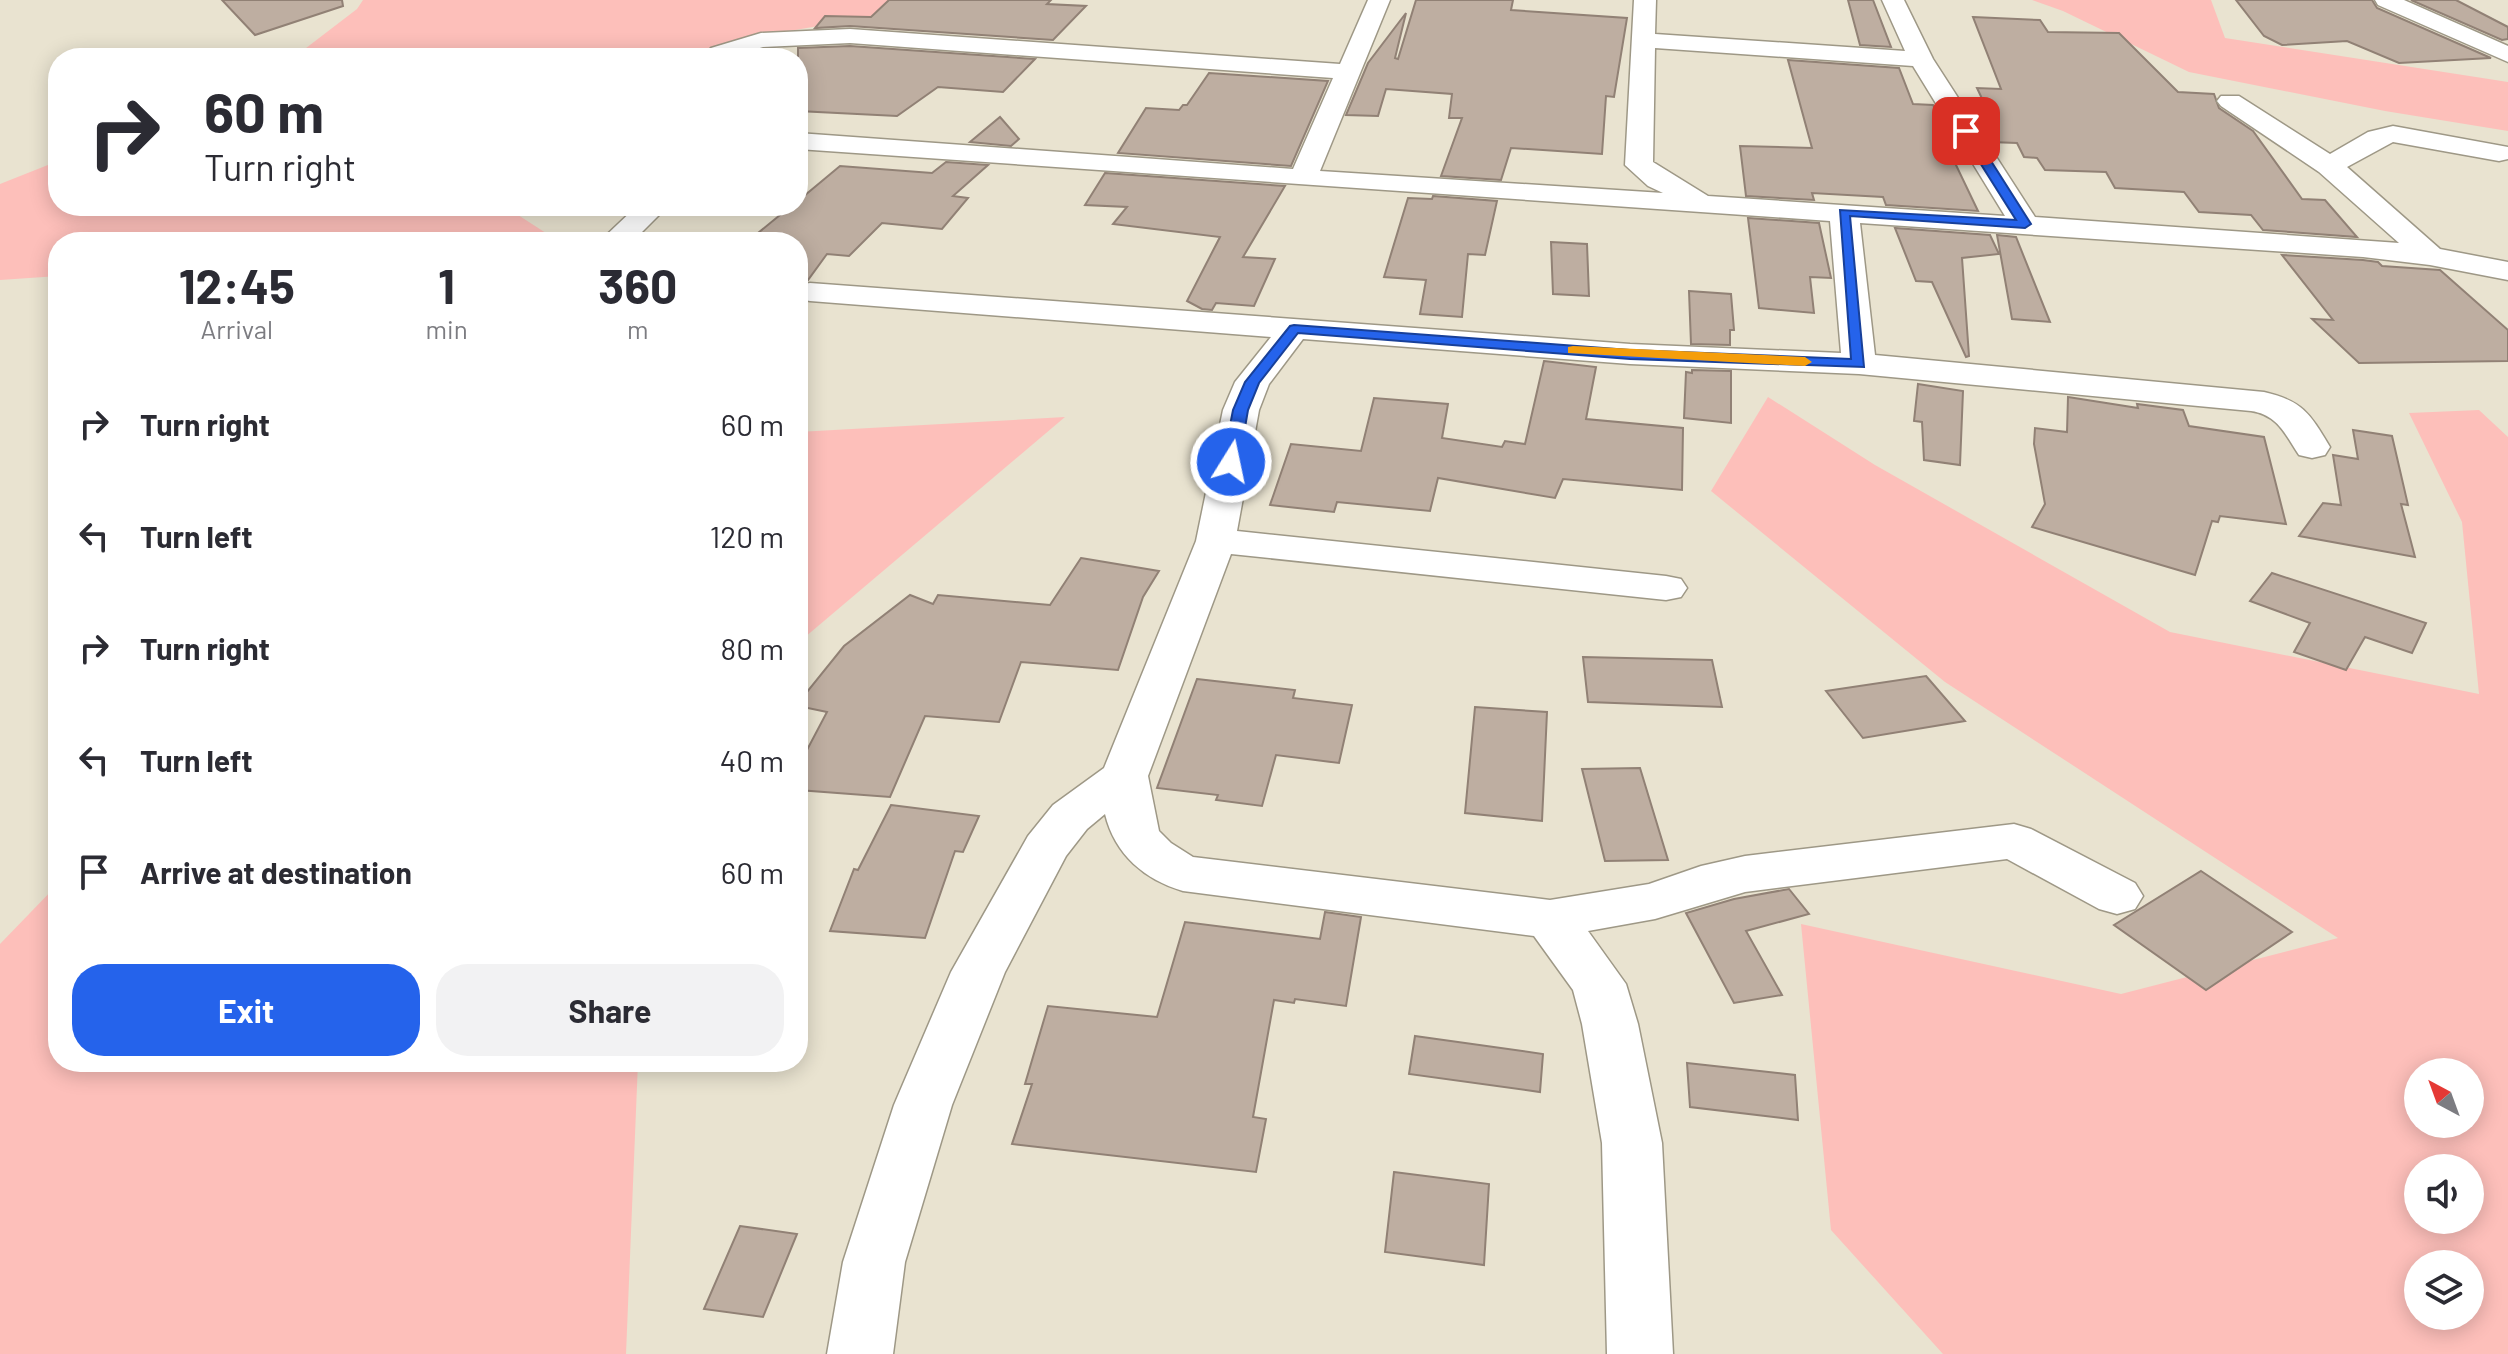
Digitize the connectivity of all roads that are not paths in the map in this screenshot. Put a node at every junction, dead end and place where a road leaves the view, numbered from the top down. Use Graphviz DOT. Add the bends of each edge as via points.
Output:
graph roads {
  1 [pos="1379,0"];
  2 [pos="1645,0"];
  3 [pos="1893,0"];
  4 [pos="2386,0"];
  5 [pos="1644,40"];
  6 [pos="735,48"];
  7 [pos="2508,55"];
  8 [pos="1921,59"];
  9 [pos="1348,72"];
  10 [pos="2230,101"];
  11 [pos="808,142"];
  12 [pos="2499,153"];
  13 [pos="2329,166"];
  14 [pos="1303,178"];
  15 [pos="1705,203"];
  16 [pos="1844,212"];
  17 [pos="643,216"];
  18 [pos="2025,224"];
  19 [pos="625,232"];
  20 [pos="2430,256"];
  21 [pos="2508,271"];
  22 [pos="810,292"];
  23 [pos="1294,329"];
  24 [pos="1859,364"];
  25 [pos="2312,447"];
  26 [pos="1216,541"];
  27 [pos="1666,588"];
  28 [pos="1124,776"];
  29 [pos="2117,896"];
  30 [pos="1550,919"];
  31 [pos="860,1354"];
  32 [pos="1640,1354"];
  1 -- 9 [label="street"];
  2 -- 5 [label="street"];
  3 -- 8 [label="street"];
  4 -- 7 [label="street"];
  5 -- 8 [label="street"];
  5 -- 15 [label="street" via="1639,165"];
  6 -- 9 [label="street" via="761,40 850,36"];
  8 -- 18 [label="street"];
  9 -- 14 [label="street"];
  10 -- 13 [label="street"];
  11 -- 14 [label="street"];
  12 -- 13 [label="street" via="2393,134"];
  13 -- 20 [label="street"];
  14 -- 15 [label="street"];
  15 -- 16 [label="street"];
  16 -- 18 [label="street"];
  16 -- 24 [label="street"];
  17 -- 19 [label="street"];
  18 -- 20 [label="street"];
  20 -- 21 [label="street"];
  22 -- 23 [label="street"];
  23 -- 24 [label="street" via="1630,354"];
  23 -- 26 [label="street" via="1252,382 1241,410"];
  24 -- 25 [label="street" via="2274,403 2289,410"];
  26 -- 27 [label="street"];
  26 -- 28 [label="street"];
  28 -- 30 [label="street" via="1129,816 1139,841 1156,859 1183,873"];
  28 -- 31 [label="street" via="1070,817 1046,848 978,972 923,1105 874,1262"];
  29 -- 30 [label="street" via="2014,841 1784,868 1701,884 1655,901"];
  30 -- 32 [label="street" via="1599,984 1610,1024 1632,1143"];
}
